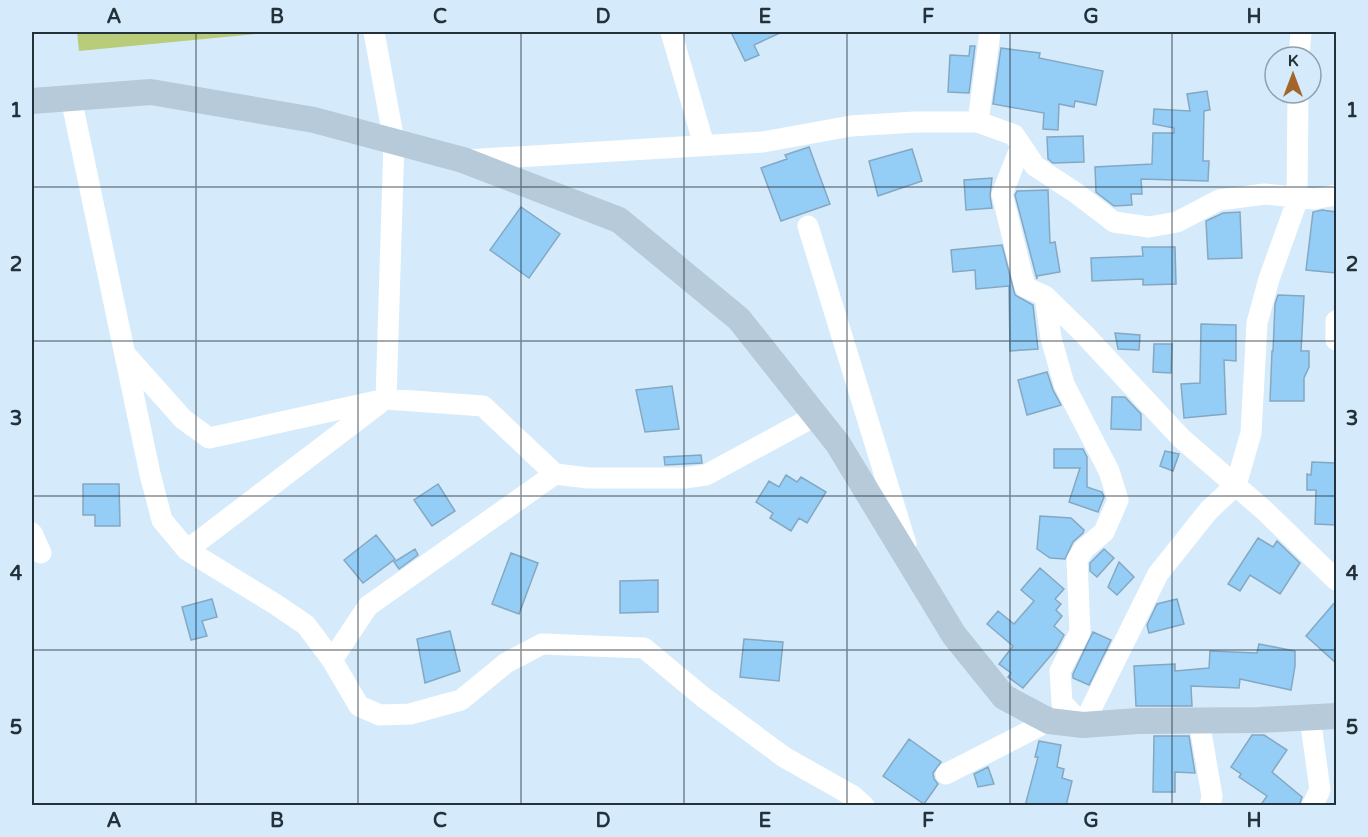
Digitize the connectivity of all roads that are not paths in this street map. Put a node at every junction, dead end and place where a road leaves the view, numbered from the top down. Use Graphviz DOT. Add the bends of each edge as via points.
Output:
graph roads {
  1 [pos="374,32"];
  2 [pos="671,32"];
  3 [pos="987,35"];
  4 [pos="71,98"];
  5 [pos="32,101"];
  6 [pos="1298,105"];
  7 [pos="978,122"];
  8 [pos="394,141"];
  9 [pos="704,145"];
  10 [pos="1021,146"];
  11 [pos="463,160"];
  12 [pos="1336,195"];
  13 [pos="1297,197"];
  14 [pos="808,226"];
  15 [pos="1045,296"];
  16 [pos="1336,321"];
  17 [pos="1336,340"];
  18 [pos="124,351"];
  19 [pos="386,399"];
  20 [pos="815,416"];
  21 [pos="555,474"];
  22 [pos="1236,485"];
  23 [pos="32,533"];
  24 [pos="187,550"];
  25 [pos="41,553"];
  26 [pos="912,565"];
  27 [pos="1336,580"];
  28 [pos="332,660"];
  29 [pos="1336,716"];
  30 [pos="1310,717"];
  31 [pos="1199,720"];
  32 [pos="1049,721"];
  33 [pos="1083,725"];
  34 [pos="946,774"];
  35 [pos="864,806"];
  36 [pos="1210,806"];
  37 [pos="1312,806"];
  1 -- 8 [label="street"];
  2 -- 9 [label="street"];
  3 -- 7 [label="street"];
  4 -- 5 [label="main road"];
  4 -- 8 [label="main road" via="151,92 314,120"];
  4 -- 18 [label="street"];
  6 -- 13 [label="street"];
  7 -- 9 [label="street" via="851,126 763,142"];
  7 -- 10 [label="street" via="1014,135"];
  8 -- 11 [label="main road"];
  8 -- 19 [label="street"];
  9 -- 11 [label="street"];
  10 -- 13 [label="street" via="1035,166 1114,222 1149,227 1177,222 1219,200 1265,194"];
  10 -- 15 [label="street" via="1002,194 1025,287"];
  11 -- 20 [label="main road" via="619,220 739,319"];
  12 -- 13 [label="street"];
  13 -- 22 [label="street" via="1257,323 1251,433"];
  14 -- 26 [label="street"];
  15 -- 22 [label="street" via="1181,438"];
  15 -- 33 [label="street" via="1064,384 1109,471 1118,500 1104,532 1083,549 1077,560 1080,632 1060,670 1062,703"];
  16 -- 17 [label="street"];
  18 -- 19 [label="street" via="183,419 209,438"];
  18 -- 24 [label="street" via="162,520"];
  19 -- 21 [label="street" via="483,406"];
  19 -- 24 [label="street"];
  20 -- 21 [label="street" via="706,475 588,478"];
  20 -- 26 [label="main road" via="838,444"];
  21 -- 28 [label="street" via="368,606"];
  22 -- 27 [label="street"];
  22 -- 33 [label="street" via="1209,510 1158,574"];
  23 -- 25 [label="street"];
  24 -- 28 [label="street" via="306,625"];
  26 -- 32 [label="main road" via="954,635 1004,697"];
  28 -- 35 [label="street" via="359,706 380,715 400,715 461,700 506,663 542,644 644,648 784,758 854,796"];
  29 -- 30 [label="main road"];
  30 -- 31 [label="main road"];
  30 -- 37 [label="street" via="1320,790"];
  31 -- 33 [label="main road"];
  31 -- 36 [label="street" via="1212,796"];
  32 -- 33 [label="main road"];
  32 -- 34 [label="street"];
}
